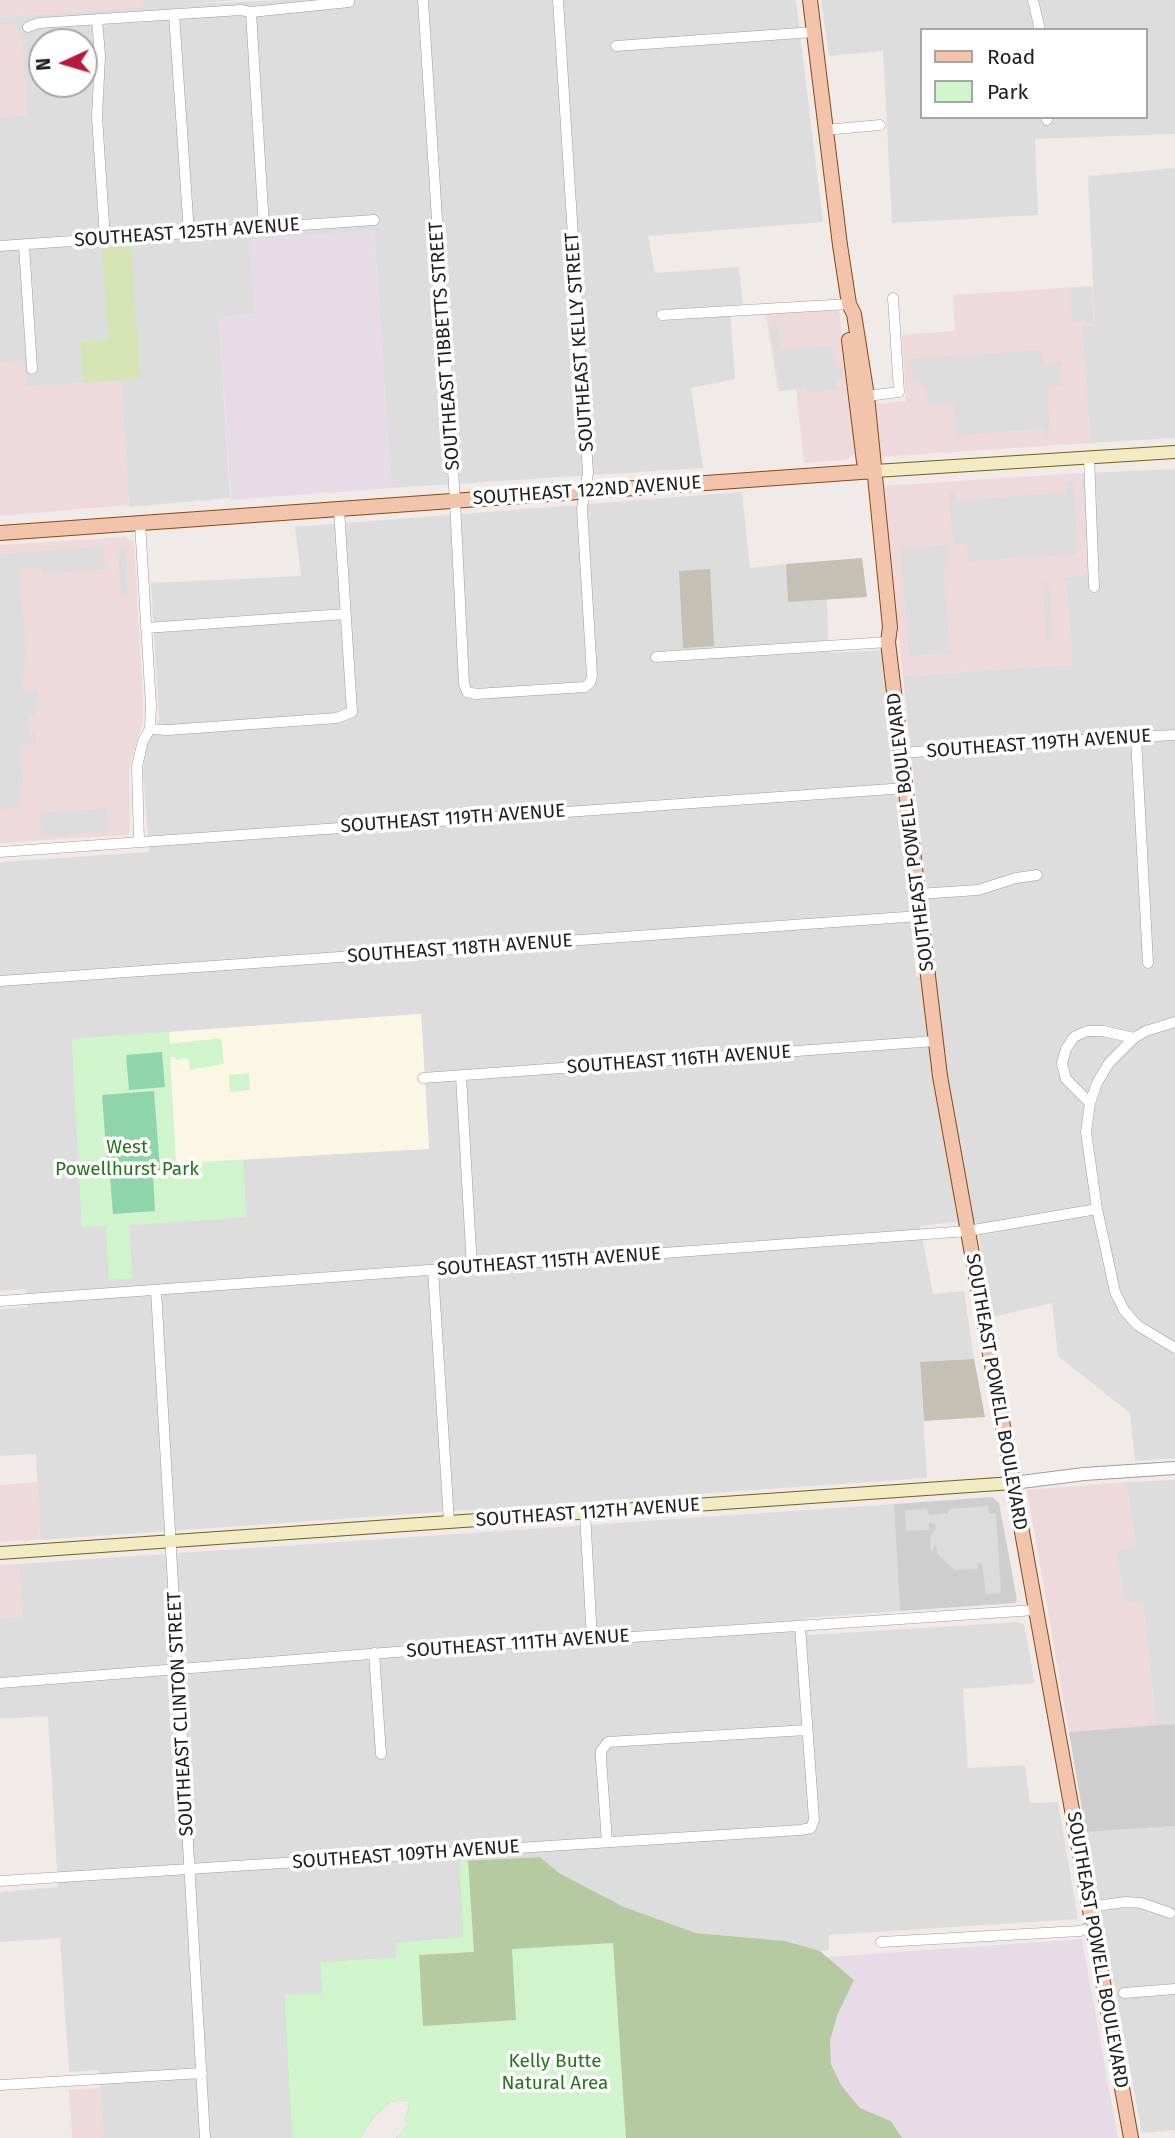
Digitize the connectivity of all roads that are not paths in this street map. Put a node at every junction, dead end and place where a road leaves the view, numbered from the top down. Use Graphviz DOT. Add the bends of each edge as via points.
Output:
graph roads {
  1 [pos="424,0"];
  2 [pos="558,0"];
  3 [pos="810,0"];
  4 [pos="1033,0"];
  5 [pos="349,2"];
  6 [pos="251,12"];
  7 [pos="174,14"];
  8 [pos="97,19"];
  9 [pos="29,27"];
  10 [pos="1040,28"];
  11 [pos="814,32"];
  12 [pos="616,46"];
  13 [pos="880,125"];
  14 [pos="825,130"];
  15 [pos="374,220"];
  16 [pos="264,228"];
  17 [pos="189,233"];
  18 [pos="105,239"];
  19 [pos="24,245"];
  20 [pos="0,246"];
  21 [pos="893,298"];
  22 [pos="849,304"];
  23 [pos="662,315"];
  24 [pos="32,369"];
  25 [pos="867,396"];
  26 [pos="1175,452"];
  27 [pos="1089,457"];
  28 [pos="870,472"];
  29 [pos="585,492"];
  30 [pos="455,501"];
  31 [pos="340,509"];
  32 [pos="140,523"];
  33 [pos="0,533"];
  34 [pos="1094,587"];
  35 [pos="345,614"];
  36 [pos="146,628"];
  37 [pos="888,642"];
  38 [pos="656,657"];
  39 [pos="467,692"];
  40 [pos="150,729"];
  41 [pos="1175,735"];
  42 [pos="1136,738"];
  43 [pos="902,753"];
  44 [pos="906,788"];
  45 [pos="139,842"];
  46 [pos="0,852"];
  47 [pos="1037,875"];
  48 [pos="918,894"];
  49 [pos="920,916"];
  50 [pos="1148,963"];
  51 [pos="0,981"];
  52 [pos="1175,1022"];
  53 [pos="1134,1038"];
  54 [pos="935,1041"];
  55 [pos="461,1076"];
  56 [pos="423,1078"];
  57 [pos="1090,1103"];
  58 [pos="1097,1209"];
  59 [pos="968,1231"];
  60 [pos="472,1268"];
  61 [pos="433,1270"];
  62 [pos="156,1290"];
  63 [pos="0,1301"];
  64 [pos="1175,1348"];
  65 [pos="1175,1468"];
  66 [pos="1013,1483"];
  67 [pos="585,1513"];
  68 [pos="449,1522"];
  69 [pos="171,1541"];
  70 [pos="0,1553"];
  71 [pos="1035,1610"];
  72 [pos="800,1626"];
  73 [pos="592,1639"];
  74 [pos="374,1653"];
  75 [pos="178,1670"];
  76 [pos="0,1683"];
  77 [pos="807,1730"];
  78 [pos="381,1754"];
  79 [pos="607,1842"];
  80 [pos="190,1869"];
  81 [pos="0,1881"];
  82 [pos="1089,1907"];
  83 [pos="1170,1913"];
  84 [pos="1093,1927"];
  85 [pos="881,1942"];
  86 [pos="1175,1989"];
  87 [pos="1124,1993"];
  88 [pos="202,2073"];
  89 [pos="0,2085"];
  90 [pos="205,2138"];
  91 [pos="1131,2138"];
  1 -- 30 [label="street, SOUTHEAST TIBBETTS STREET"];
  2 -- 29 [label="street, SOUTHEAST KELLY STREET" via="588,473"];
  3 -- 11 [label="main road, SOUTHEAST POWELL BOULEVARD"];
  4 -- 10 [label="street"];
  5 -- 6 [label="street"];
  6 -- 7 [label="street"];
  6 -- 16 [label="street"];
  7 -- 8 [label="street"];
  7 -- 17 [label="street"];
  8 -- 9 [label="street"];
  8 -- 18 [label="street" via="97,117"];
  11 -- 12 [label="street"];
  11 -- 14 [label="main road, SOUTHEAST POWELL BOULEVARD"];
  13 -- 14 [label="street"];
  14 -- 22 [label="main road, SOUTHEAST POWELL BOULEVARD"];
  15 -- 16 [label="street, SOUTHEAST 125TH AVENUE"];
  16 -- 17 [label="street, SOUTHEAST 125TH AVENUE"];
  17 -- 18 [label="street, SOUTHEAST 125TH AVENUE"];
  18 -- 19 [label="street, SOUTHEAST 125TH AVENUE"];
  19 -- 20 [label="street, SOUTHEAST 125TH AVENUE"];
  19 -- 24 [label="street"];
  21 -- 25 [label="street" via="899,392"];
  22 -- 23 [label="street"];
  22 -- 25 [label="main road, SOUTHEAST POWELL BOULEVARD"];
  22 -- 28 [label="main road, SOUTHEAST POWELL BOULEVARD" via="846,316"];
  25 -- 28 [label="main road, SOUTHEAST POWELL BOULEVARD"];
  26 -- 27 [label="main road, SOUTHEAST 122ND AVENUE"];
  27 -- 28 [label="main road, SOUTHEAST 122ND AVENUE"];
  27 -- 34 [label="street"];
  28 -- 29 [label="main road, SOUTHEAST 122ND AVENUE"];
  28 -- 37 [label="main road, SOUTHEAST POWELL BOULEVARD" via="890,627"];
  29 -- 30 [label="main road, SOUTHEAST 122ND AVENUE"];
  29 -- 39 [label="street, SOUTHEAST KELLY STREET" via="590,683 584,687"];
  30 -- 31 [label="main road, SOUTHEAST 122ND AVENUE"];
  30 -- 39 [label="street, SOUTHEAST TIBBETTS STREET"];
  31 -- 32 [label="main road, SOUTHEAST 122ND AVENUE"];
  31 -- 35 [label="street"];
  32 -- 33 [label="main road, SOUTHEAST 122ND AVENUE"];
  32 -- 36 [label="street"];
  35 -- 36 [label="street"];
  35 -- 40 [label="street" via="352,712 337,718"];
  36 -- 40 [label="street"];
  37 -- 38 [label="street"];
  37 -- 43 [label="main road, SOUTHEAST POWELL BOULEVARD"];
  40 -- 45 [label="street" via="137,766"];
  41 -- 42 [label="street, SOUTHEAST 119TH AVENUE"];
  42 -- 43 [label="street, SOUTHEAST 119TH AVENUE"];
  42 -- 50 [label="street"];
  43 -- 44 [label="main road, SOUTHEAST POWELL BOULEVARD"];
  44 -- 45 [label="street, SOUTHEAST 119TH AVENUE"];
  44 -- 48 [label="main road, SOUTHEAST POWELL BOULEVARD"];
  45 -- 46 [label="street, SOUTHEAST 119TH AVENUE"];
  47 -- 48 [label="street" via="978,890"];
  48 -- 49 [label="main road, SOUTHEAST POWELL BOULEVARD"];
  49 -- 51 [label="street, SOUTHEAST 118TH AVENUE"];
  49 -- 54 [label="main road, SOUTHEAST POWELL BOULEVARD"];
  52 -- 53 [label="street"];
  53 -- 57 [label="street" via="1109,1063"];
  53 -- 57 [label="street" via="1103,1031 1074,1037 1062,1063 1066,1079"];
  54 -- 55 [label="street, SOUTHEAST 116TH AVENUE"];
  54 -- 59 [label="main road, SOUTHEAST POWELL BOULEVARD"];
  55 -- 56 [label="street, SOUTHEAST 116TH AVENUE"];
  55 -- 60 [label="street"];
  57 -- 58 [label="street" via="1087,1142"];
  58 -- 59 [label="street, SOUTHEAST 115TH AVENUE"];
  58 -- 64 [label="street" via="1112,1283 1124,1310 1144,1331"];
  59 -- 60 [label="street, SOUTHEAST 115TH AVENUE"];
  59 -- 66 [label="main road, SOUTHEAST POWELL BOULEVARD"];
  60 -- 61 [label="street, SOUTHEAST 115TH AVENUE"];
  61 -- 62 [label="street, SOUTHEAST 115TH AVENUE"];
  61 -- 68 [label="street"];
  62 -- 63 [label="street, SOUTHEAST 115TH AVENUE"];
  62 -- 69 [label="street, SOUTHEAST CLINTON STREET"];
  65 -- 66 [label="street, SOUTHEAST 112TH AVENUE"];
  66 -- 67 [label="main road, SOUTHEAST 112TH AVENUE"];
  66 -- 71 [label="main road, SOUTHEAST POWELL BOULEVARD"];
  67 -- 68 [label="main road, SOUTHEAST 112TH AVENUE"];
  67 -- 73 [label="street"];
  68 -- 69 [label="main road, SOUTHEAST 112TH AVENUE"];
  69 -- 70 [label="main road, SOUTHEAST 112TH AVENUE"];
  69 -- 75 [label="street, SOUTHEAST CLINTON STREET"];
  71 -- 72 [label="street, SOUTHEAST 111TH AVENUE"];
  71 -- 82 [label="main road, SOUTHEAST POWELL BOULEVARD"];
  72 -- 73 [label="street, SOUTHEAST 111TH AVENUE"];
  72 -- 77 [label="street"];
  73 -- 74 [label="street, SOUTHEAST 111TH AVENUE"];
  74 -- 75 [label="street, SOUTHEAST 111TH AVENUE"];
  74 -- 78 [label="street"];
  75 -- 76 [label="street, SOUTHEAST 111TH AVENUE"];
  75 -- 80 [label="street, SOUTHEAST CLINTON STREET"];
  77 -- 79 [label="street" via="604,1745"];
  77 -- 79 [label="street, SOUTHEAST 109TH AVENUE" via="811,1828"];
  79 -- 80 [label="street, SOUTHEAST 109TH AVENUE"];
  80 -- 81 [label="street, SOUTHEAST 109TH AVENUE"];
  80 -- 88 [label="street, SOUTHEAST CLINTON STREET"];
  82 -- 83 [label="street" via="1141,1903"];
  82 -- 84 [label="main road, SOUTHEAST POWELL BOULEVARD"];
  84 -- 85 [label="street"];
  84 -- 91 [label="main road, SOUTHEAST POWELL BOULEVARD"];
  86 -- 87 [label="street"];
  88 -- 89 [label="street"];
  88 -- 90 [label="street, SOUTHEAST CLINTON STREET"];
}
